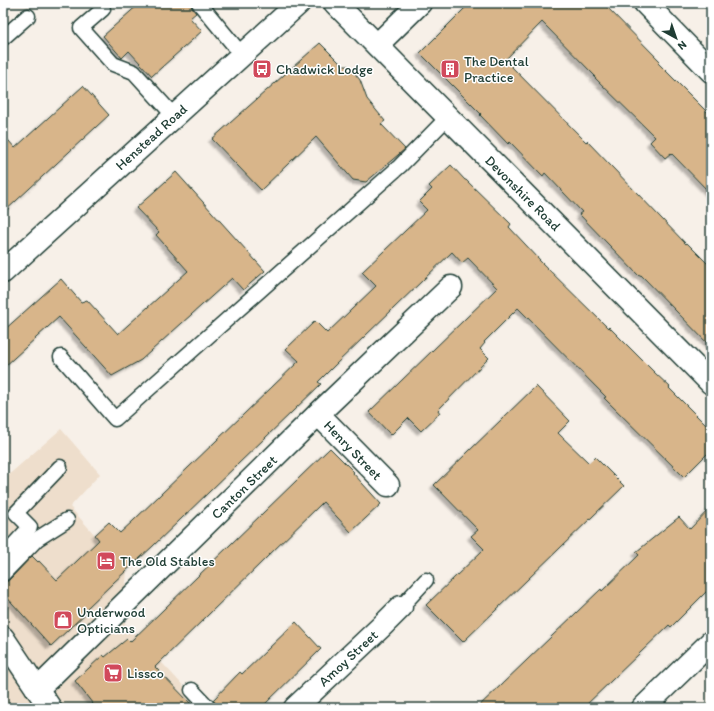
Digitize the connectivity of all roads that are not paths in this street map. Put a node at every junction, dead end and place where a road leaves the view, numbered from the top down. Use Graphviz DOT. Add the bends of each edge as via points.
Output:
graph roads {
  1 [pos="199,3"];
  2 [pos="299,3"];
  3 [pos="335,3"];
  4 [pos="420,3"];
  5 [pos="645,3"];
  6 [pos="103,9"];
  7 [pos="28,16"];
  8 [pos="3,38"];
  9 [pos="377,45"];
  10 [pos="242,55"];
  11 [pos="711,71"];
  12 [pos="174,116"];
  13 [pos="448,117"];
  14 [pos="3,272"];
  15 [pos="451,287"];
  16 [pos="61,357"];
  17 [pos="711,383"];
  18 [pos="318,414"];
  19 [pos="60,467"];
  20 [pos="388,485"];
  21 [pos="67,520"];
  22 [pos="3,556"];
  23 [pos="3,574"];
  24 [pos="426,580"];
  25 [pos="401,607"];
  26 [pos="3,638"];
  27 [pos="711,642"];
  28 [pos="37,689"];
  29 [pos="192,690"];
  30 [pos="50,708"];
  31 [pos="209,708"];
  32 [pos="295,708"];
  33 [pos="643,708"];
  1 -- 10 [label="lane"];
  2 -- 10 [label="street, Henstead Road"];
  3 -- 9 [label="street, Devonshire Road"];
  4 -- 9 [label="street"];
  5 -- 11 [label="street"];
  6 -- 12 [label="lane" via="81,28 113,64 134,72"];
  7 -- 8 [label="lane"];
  9 -- 13 [label="street, Devonshire Road"];
  10 -- 12 [label="street, Henstead Road"];
  12 -- 14 [label="street, Henstead Road"];
  13 -- 16 [label="lane" via="400,166 115,419"];
  13 -- 17 [label="street, Devonshire Road"];
  15 -- 18 [label="street, Canton Street"];
  18 -- 20 [label="street, Henry Street"];
  18 -- 28 [label="street, Canton Street"];
  19 -- 22 [label="lane" via="16,513 30,528"];
  21 -- 23 [label="lane" via="37,538"];
  24 -- 25 [label="lane"];
  25 -- 32 [label="street, Amoy Street"];
  26 -- 28 [label="street"];
  27 -- 33 [label="street"];
  28 -- 30 [label="street"];
  29 -- 31 [label="lane"];
}
